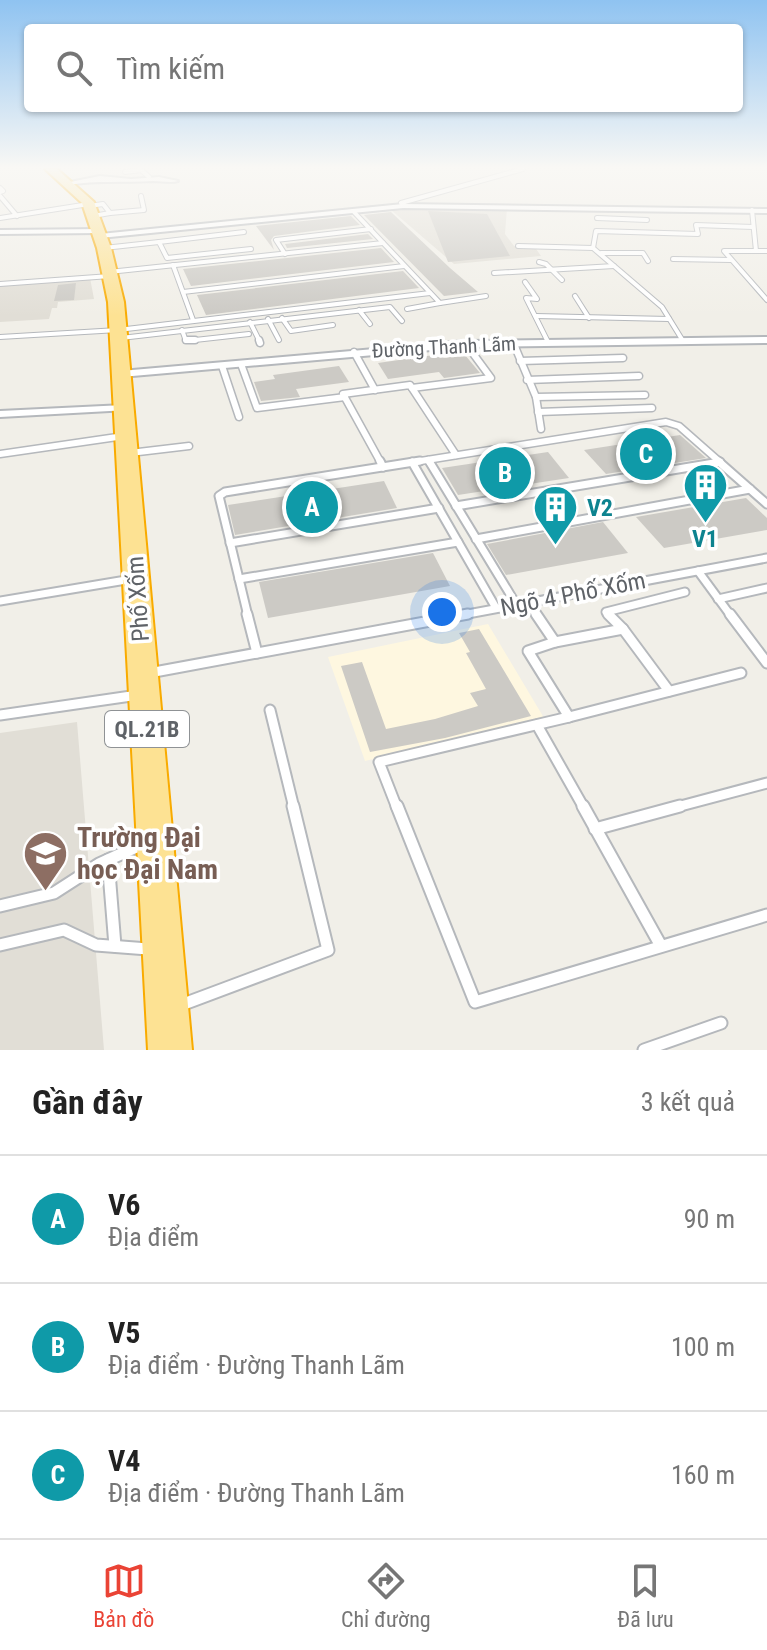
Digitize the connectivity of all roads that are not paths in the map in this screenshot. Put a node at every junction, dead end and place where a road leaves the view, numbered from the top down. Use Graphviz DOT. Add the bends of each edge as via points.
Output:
graph roads {
  1 [pos="93,218"];
  2 [pos="288,218"];
  3 [pos="360,218"];
  4 [pos="597,218"];
  5 [pos="633,218"];
  6 [pos="752,218"];
  7 [pos="647,220"];
  8 [pos="753,227"];
  9 [pos="371,229"];
  10 [pos="596,231"];
  11 [pos="0,232"];
  12 [pos="244,232"];
  13 [pos="101,238"];
  14 [pos="159,242"];
  15 [pos="383,243"];
  16 [pos="518,246"];
  17 [pos="593,248"];
  18 [pos="251,249"];
  19 [pos="756,251"];
  20 [pos="767,251"];
  21 [pos="601,253"];
  22 [pos="285,254"];
  23 [pos="673,259"];
  24 [pos="731,260"];
  25 [pos="648,261"];
  26 [pos="539,262"];
  27 [pos="173,265"];
  28 [pos="404,266"];
  29 [pos="614,266"];
  30 [pos="552,270"];
  31 [pos="494,273"];
  32 [pos="109,274"];
  33 [pos="562,280"];
  34 [pos="525,282"];
  35 [pos="0,284"];
  36 [pos="183,292"];
  37 [pos="430,293"];
  38 [pos="486,296"];
  39 [pos="575,296"];
  40 [pos="767,300"];
  41 [pos="440,303"];
  42 [pos="407,309"];
  43 [pos="359,310"];
  44 [pos="323,313"];
  45 [pos="301,315"];
  46 [pos="536,316"];
  47 [pos="282,318"];
  48 [pos="589,318"];
  49 [pos="268,319"];
  50 [pos="669,319"];
  51 [pos="193,320"];
  52 [pos="402,321"];
  53 [pos="250,322"];
  54 [pos="370,324"];
  55 [pos="205,327"];
  56 [pos="310,328"];
  57 [pos="182,330"];
  58 [pos="119,334"];
  59 [pos="249,334"];
  60 [pos="0,337"];
  61 [pos="209,338"];
  62 [pos="279,340"];
  63 [pos="767,340"];
  64 [pos="683,341"];
  65 [pos="513,342"];
  66 [pos="548,342"];
  67 [pos="260,343"];
  68 [pos="466,344"];
  69 [pos="354,352"];
  70 [pos="623,358"];
  71 [pos="520,361"];
  72 [pos="241,364"];
  73 [pos="222,366"];
  74 [pos="121,374"];
  75 [pos="639,376"];
  76 [pos="527,380"];
  77 [pos="412,388"];
  78 [pos="375,390"];
  79 [pos="645,395"];
  80 [pos="345,397"];
  81 [pos="536,397"];
  82 [pos="652,408"];
  83 [pos="538,412"];
  84 [pos="0,414"];
  85 [pos="239,417"];
  86 [pos="541,429"];
  87 [pos="126,432"];
  88 [pos="189,446"];
  89 [pos="0,454"];
  90 [pos="456,455"];
  91 [pos="428,460"];
  92 [pos="412,462"];
  93 [pos="720,462"];
  94 [pos="383,467"];
  95 [pos="750,489"];
  96 [pos="767,504"];
  97 [pos="456,506"];
  98 [pos="439,508"];
  99 [pos="476,539"];
  100 [pos="458,542"];
  101 [pos="230,543"];
  102 [pos="767,558"];
  103 [pos="698,571"];
  104 [pos="138,578"];
  105 [pos="239,579"];
  106 [pos="767,588"];
  107 [pos="685,592"];
  108 [pos="718,599"];
  109 [pos="0,601"];
  110 [pos="528,602"];
  111 [pos="516,604"];
  112 [pos="496,608"];
  113 [pos="623,629"];
  114 [pos="555,642"];
  115 [pos="257,653"];
  116 [pos="767,663"];
  117 [pos="741,673"];
  118 [pos="144,684"];
  119 [pos="669,691"];
  120 [pos="270,710"];
  121 [pos="0,715"];
  122 [pos="569,717"];
  123 [pos="537,725"];
  124 [pos="767,783"];
  125 [pos="595,829"];
  126 [pos="154,839"];
  127 [pos="108,860"];
  128 [pos="0,906"];
  129 [pos="767,915"];
  130 [pos="0,945"];
  131 [pos="115,946"];
  132 [pos="661,946"];
  133 [pos="163,950"];
  134 [pos="167,1010"];
  135 [pos="721,1023"];
  136 [pos="170,1050"];
  137 [pos="644,1050"];
  1 -- 13 [label="highway, Phố Xốm / QL.21B"];
  2 -- 13 [label="street"];
  3 -- 9 [label="lane"];
  4 -- 10 [label="lane"];
  5 -- 7 [label="lane"];
  6 -- 8 [label="lane"];
  8 -- 10 [label="lane" via="696,225 698,234"];
  8 -- 19 [label="lane"];
  9 -- 15 [label="lane"];
  9 -- 22 [label="lane" via="276,240"];
  10 -- 17 [label="lane"];
  11 -- 13 [label="street"];
  12 -- 14 [label="lane"];
  13 -- 14 [label="lane"];
  13 -- 32 [label="highway, Phố Xốm / QL.21B"];
  14 -- 18 [label="lane" via="167,258"];
  15 -- 22 [label="lane"];
  15 -- 28 [label="lane"];
  16 -- 17 [label="lane"];
  17 -- 21 [label="lane"];
  19 -- 20 [label="lane"];
  19 -- 24 [label="lane" via="724,251"];
  21 -- 25 [label="lane" via="643,253"];
  21 -- 29 [label="lane"];
  22 -- 27 [label="lane"];
  23 -- 24 [label="lane"];
  24 -- 40 [label="lane"];
  26 -- 30 [label="lane"];
  27 -- 32 [label="lane"];
  27 -- 36 [label="lane"];
  28 -- 36 [label="lane"];
  28 -- 37 [label="lane"];
  29 -- 30 [label="lane"];
  29 -- 50 [label="lane"];
  30 -- 31 [label="lane"];
  30 -- 33 [label="lane"];
  32 -- 35 [label="lane"];
  32 -- 58 [label="highway, Phố Xốm / QL.21B"];
  34 -- 46 [label="lane" via="537,299 526,298"];
  36 -- 51 [label="lane"];
  37 -- 41 [label="lane"];
  37 -- 51 [label="lane"];
  38 -- 41 [label="lane"];
  39 -- 48 [label="lane"];
  41 -- 42 [label="lane"];
  43 -- 44 [label="lane"];
  43 -- 52 [label="lane" via="390,307"];
  43 -- 54 [label="lane"];
  44 -- 45 [label="lane"];
  44 -- 56 [label="lane" via="333,325"];
  45 -- 47 [label="lane"];
  45 -- 56 [label="lane"];
  46 -- 48 [label="lane"];
  46 -- 66 [label="lane"];
  47 -- 49 [label="lane"];
  47 -- 56 [label="lane" via="291,331"];
  48 -- 50 [label="lane"];
  49 -- 53 [label="lane"];
  49 -- 62 [label="lane"];
  50 -- 64 [label="lane"];
  51 -- 58 [label="lane"];
  53 -- 55 [label="lane"];
  53 -- 67 [label="lane"];
  55 -- 57 [label="lane"];
  55 -- 61 [label="lane"];
  57 -- 58 [label="lane"];
  57 -- 61 [label="lane" via="186,341"];
  58 -- 60 [label="lane"];
  58 -- 74 [label="highway, Phố Xốm / QL.21B"];
  59 -- 61 [label="lane"];
  63 -- 64 [label="street, Đường Thanh Lãm"];
  64 -- 66 [label="street, Đường Thanh Lãm"];
  65 -- 66 [label="street, Đường Thanh Lãm"];
  65 -- 68 [label="street, Đường Thanh Lãm"];
  65 -- 71 [label="lane"];
  68 -- 69 [label="street, Đường Thanh Lãm"];
  68 -- 77 [label="lane" via="491,378"];
  69 -- 72 [label="street, Đường Thanh Lãm"];
  69 -- 78 [label="lane"];
  70 -- 71 [label="lane"];
  71 -- 76 [label="lane"];
  72 -- 73 [label="street, Đường Thanh Lãm"];
  72 -- 80 [label="lane" via="257,408"];
  73 -- 74 [label="street, Đường Thanh Lãm"];
  73 -- 85 [label="lane"];
  74 -- 87 [label="highway, Phố Xốm / QL.21B"];
  75 -- 76 [label="lane"];
  76 -- 81 [label="lane"];
  77 -- 78 [label="lane"];
  77 -- 90 [label="lane"];
  78 -- 80 [label="lane"];
  79 -- 81 [label="lane"];
  80 -- 94 [label="lane"];
  81 -- 83 [label="lane"];
  82 -- 83 [label="lane"];
  83 -- 86 [label="lane"];
  84 -- 87 [label="street"];
  87 -- 88 [label="lane"];
  87 -- 89 [label="lane"];
  87 -- 104 [label="highway, Phố Xốm / QL.21B"];
  90 -- 91 [label="lane"];
  90 -- 93 [label="lane" via="666,422 679,426"];
  91 -- 92 [label="lane"];
  91 -- 97 [label="lane"];
  92 -- 94 [label="lane"];
  92 -- 98 [label="lane"];
  93 -- 95 [label="lane"];
  93 -- 97 [label="lane"];
  94 -- 101 [label="lane" via="223,492 219,496"];
  95 -- 96 [label="lane"];
  95 -- 99 [label="lane"];
  97 -- 99 [label="lane"];
  98 -- 100 [label="lane"];
  98 -- 101 [label="lane"];
  99 -- 111 [label="lane"];
  100 -- 105 [label="lane"];
  100 -- 112 [label="lane"];
  101 -- 105 [label="lane"];
  102 -- 103 [label="lane, Ngõ 4 Phố Xốm"];
  103 -- 108 [label="lane"];
  103 -- 110 [label="lane, Ngõ 4 Phố Xốm"];
  104 -- 109 [label="lane"];
  104 -- 118 [label="highway, Phố Xốm / QL.21B"];
  105 -- 115 [label="lane"];
  106 -- 108 [label="lane"];
  107 -- 113 [label="lane" via="606,612"];
  108 -- 116 [label="lane"];
  110 -- 111 [label="lane, Ngõ 4 Phố Xốm"];
  110 -- 114 [label="lane"];
  111 -- 112 [label="lane, Ngõ 4 Phố Xốm"];
  112 -- 115 [label="lane, Ngõ 4 Phố Xốm"];
  113 -- 114 [label="lane"];
  113 -- 119 [label="lane"];
  114 -- 122 [label="lane" via="528,651"];
  115 -- 118 [label="lane, Ngõ 4 Phố Xốm"];
  117 -- 119 [label="lane"];
  118 -- 121 [label="lane, Ngõ 4 Phố Xốm"];
  118 -- 126 [label="highway, Phố Xốm / QL.21B"];
  119 -- 122 [label="lane"];
  120 -- 134 [label="lane" via="328,950"];
  122 -- 123 [label="lane"];
  123 -- 125 [label="lane"];
  123 -- 132 [label="lane" via="379,762 475,1002"];
  124 -- 125 [label="lane"];
  125 -- 132 [label="lane"];
  126 -- 127 [label="lane"];
  126 -- 133 [label="highway, Phố Xốm / QL.21B"];
  127 -- 128 [label="lane" via="54,893"];
  127 -- 131 [label="lane"];
  129 -- 132 [label="lane"];
  130 -- 131 [label="lane" via="64,930 96,945"];
  131 -- 133 [label="lane"];
  133 -- 134 [label="highway, Phố Xốm / QL.21B"];
  134 -- 136 [label="highway, Phố Xốm / QL.21B"];
  135 -- 137 [label="lane"];
}
